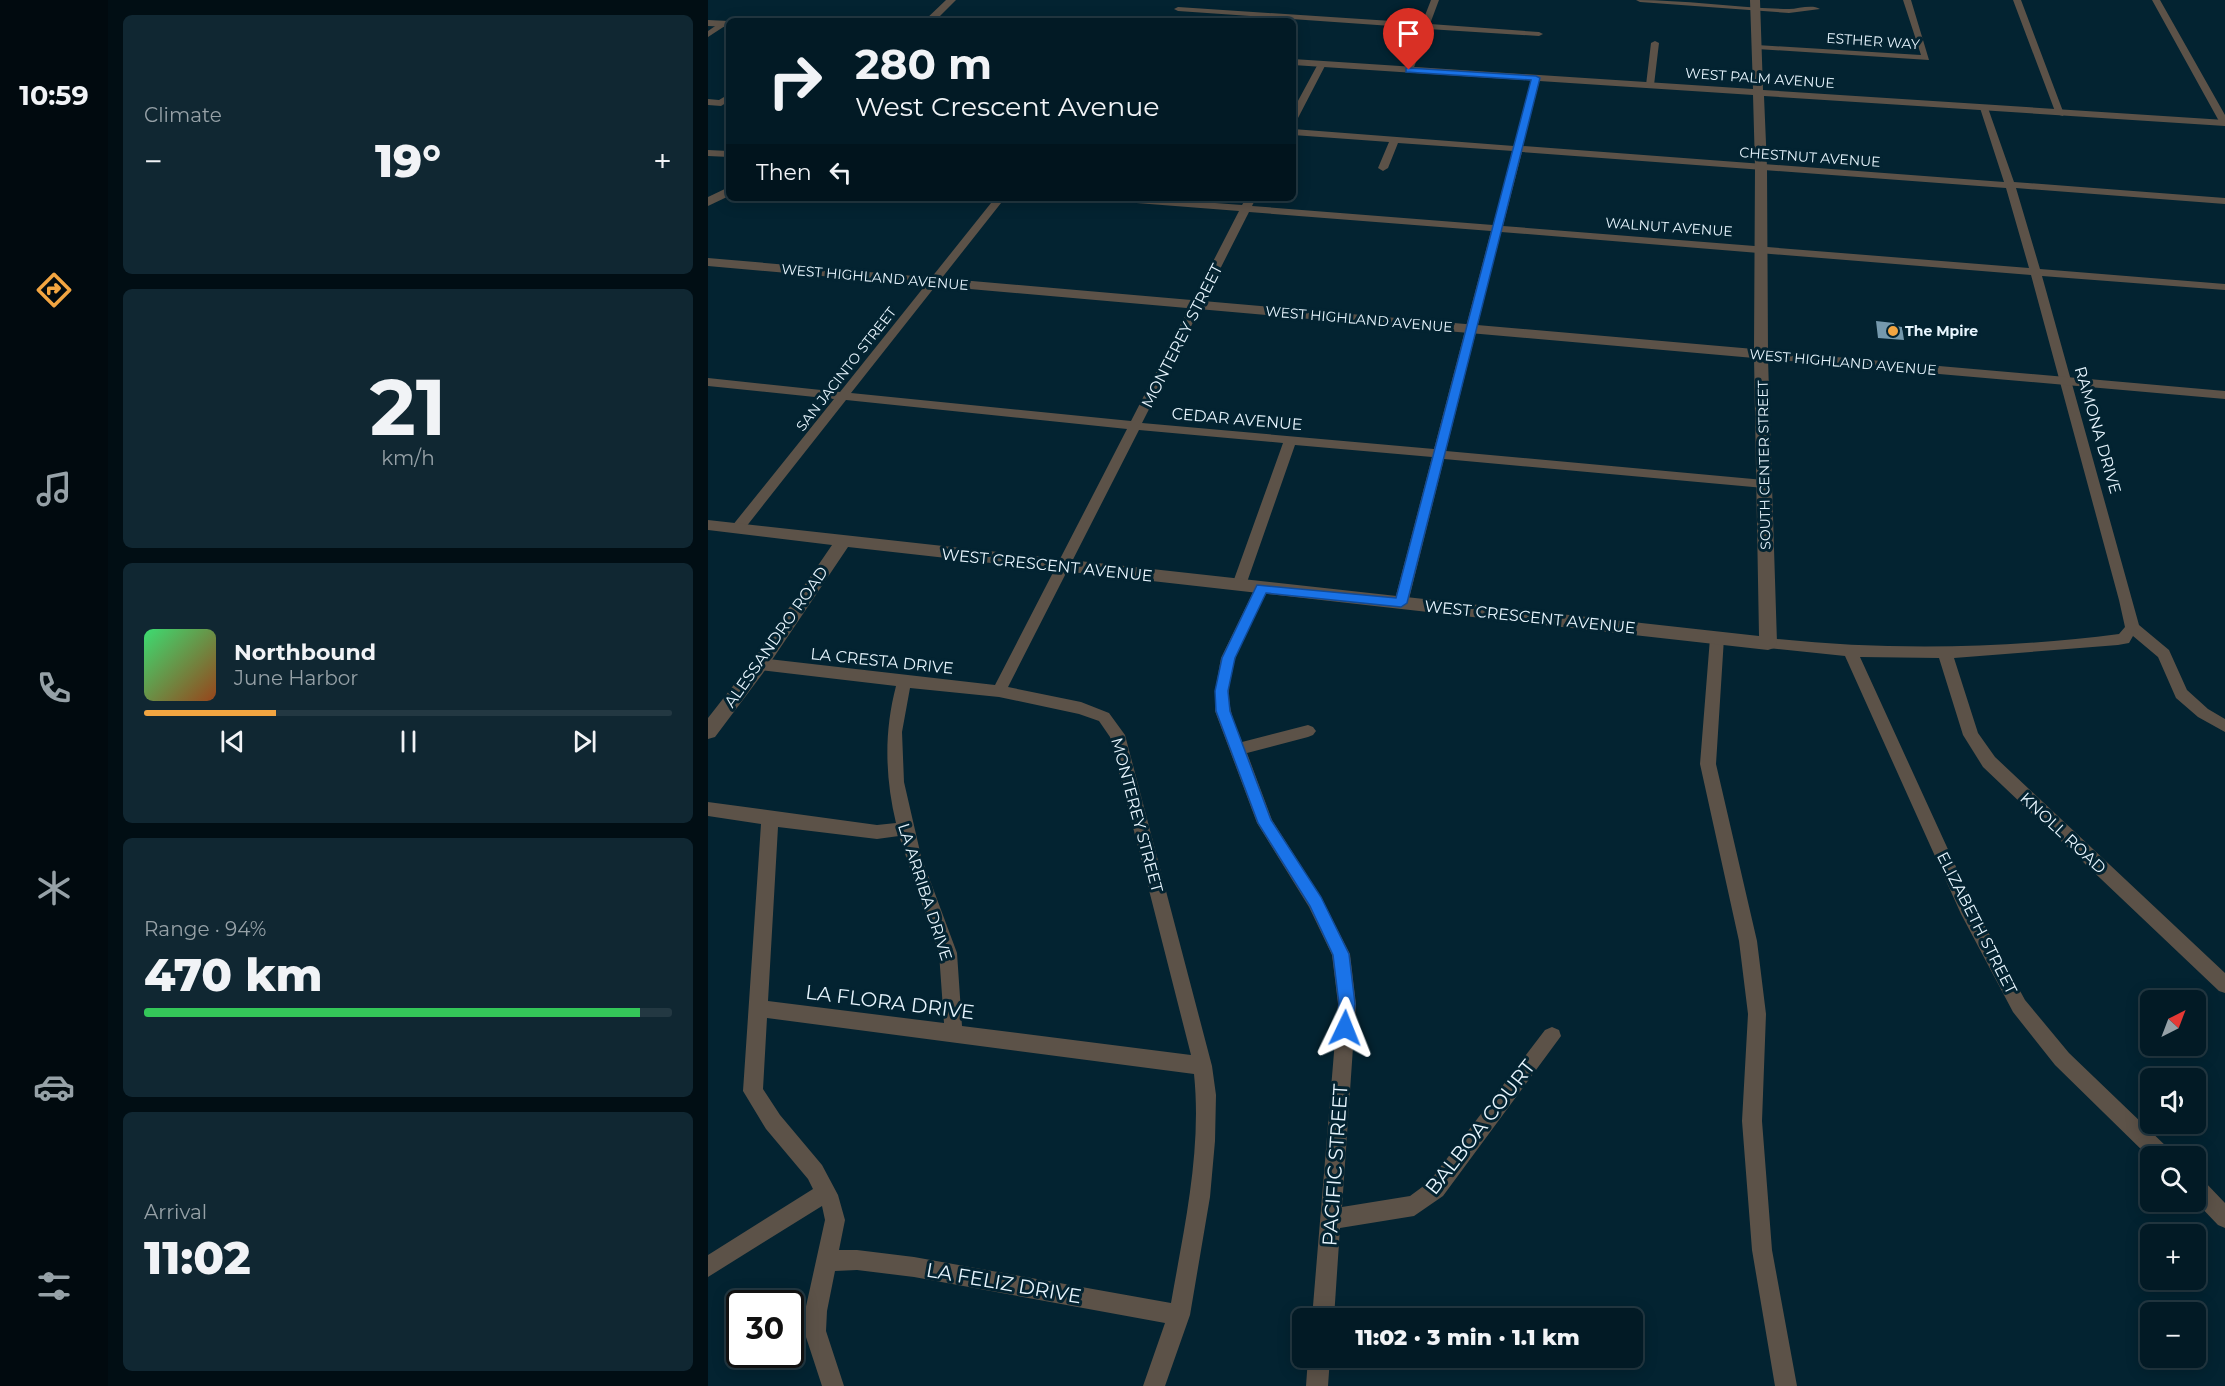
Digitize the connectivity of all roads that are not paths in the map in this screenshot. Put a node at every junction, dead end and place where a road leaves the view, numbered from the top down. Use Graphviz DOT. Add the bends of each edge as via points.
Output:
graph roads {
  1 [pos="951,0"];
  2 [pos="1185,0"];
  3 [pos="1435,0"];
  4 [pos="1640,0"];
  5 [pos="1907,0"];
  6 [pos="2017,0"];
  7 [pos="2156,0"];
  8 [pos="1755,4"];
  9 [pos="1816,9"];
  10 [pos="932,18"];
  11 [pos="708,23"];
  12 [pos="726,24"];
  13 [pos="1425,27"];
  14 [pos="1539,34"];
  15 [pos="708,35"];
  16 [pos="1655,43"];
  17 [pos="1757,47"];
  18 [pos="1296,62"];
  19 [pos="1322,64"];
  20 [pos="1409,70"];
  21 [pos="1536,78"];
  22 [pos="1650,85"];
  23 [pos="1758,92"];
  24 [pos="726,99"];
  25 [pos="708,102"];
  26 [pos="1984,108"];
  27 [pos="1296,112"];
  28 [pos="2060,114"];
  29 [pos="2225,123"];
  30 [pos="1296,132"];
  31 [pos="1394,140"];
  32 [pos="1517,148"];
  33 [pos="708,153"];
  34 [pos="726,154"];
  35 [pos="1761,167"];
  36 [pos="1383,168"];
  37 [pos="2010,184"];
  38 [pos="726,193"];
  39 [pos="998,201"];
  40 [pos="1179,201"];
  41 [pos="2225,201"];
  42 [pos="708,202"];
  43 [pos="1248,204"];
  44 [pos="1497,229"];
  45 [pos="1761,249"];
  46 [pos="708,262"];
  47 [pos="2036,273"];
  48 [pos="932,283"];
  49 [pos="2225,287"];
  50 [pos="1197,306"];
  51 [pos="1471,329"];
  52 [pos="1761,355"];
  53 [pos="2066,380"];
  54 [pos="708,382"];
  55 [pos="845,395"];
  56 [pos="2225,395"];
  57 [pos="1137,426"];
  58 [pos="1290,440"];
  59 [pos="1438,454"];
  60 [pos="1764,484"];
  61 [pos="708,525"];
  62 [pos="737,529"];
  63 [pos="843,542"];
  64 [pos="1062,566"];
  65 [pos="1239,585"];
  66 [pos="1262,588"];
  67 [pos="1401,603"];
  68 [pos="2132,627"];
  69 [pos="1717,638"];
  70 [pos="1768,643"];
  71 [pos="1850,651"];
  72 [pos="1944,653"];
  73 [pos="760,664"];
  74 [pos="904,682"];
  75 [pos="999,691"];
  76 [pos="2225,726"];
  77 [pos="708,732"];
  78 [pos="1308,732"];
  79 [pos="1236,750"];
  80 [pos="708,809"];
  81 [pos="770,819"];
  82 [pos="903,829"];
  83 [pos="2225,985"];
  84 [pos="758,1008"];
  85 [pos="953,1031"];
  86 [pos="1552,1036"];
  87 [pos="1203,1066"];
  88 [pos="2152,1146"];
  89 [pos="826,1192"];
  90 [pos="2206,1198"];
  91 [pos="2225,1218"];
  92 [pos="1331,1219"];
  93 [pos="828,1261"];
  94 [pos="708,1267"];
  95 [pos="1324,1308"];
  96 [pos="1179,1315"];
  97 [pos="1318,1368"];
  98 [pos="833,1386"];
  99 [pos="1154,1386"];
  100 [pos="1317,1386"];
  101 [pos="1786,1386"];
  1 -- 10 [label="street"];
  2 -- 13 [label="street" via="1178,9"];
  3 -- 13 [label="street"];
  4 -- 8 [label="street"];
  5 -- 17 [label="street, ESTHER WAY" via="1926,58"];
  6 -- 28 [label="street"];
  7 -- 29 [label="street"];
  8 -- 9 [label="street" via="1790,11"];
  8 -- 17 [label="street, SOUTH CENTER STREET"];
  11 -- 12 [label="street"];
  12 -- 15 [label="street"];
  13 -- 14 [label="street"];
  13 -- 20 [label="street"];
  16 -- 22 [label="street"];
  17 -- 23 [label="street, SOUTH CENTER STREET"];
  18 -- 19 [label="street, WEST PALM AVENUE"];
  19 -- 20 [label="street, WEST PALM AVENUE"];
  19 -- 27 [label="street"];
  20 -- 21 [label="street, WEST PALM AVENUE"];
  21 -- 22 [label="street, WEST PALM AVENUE"];
  21 -- 32 [label="street"];
  22 -- 23 [label="street, WEST PALM AVENUE"];
  23 -- 26 [label="street, WEST PALM AVENUE"];
  23 -- 35 [label="street, SOUTH CENTER STREET"];
  24 -- 25 [label="street"];
  26 -- 28 [label="street, WEST PALM AVENUE"];
  26 -- 37 [label="street, RAMONA DRIVE"];
  28 -- 29 [label="street, WEST PALM AVENUE"];
  30 -- 31 [label="street, CHESTNUT AVENUE"];
  31 -- 32 [label="street, CHESTNUT AVENUE"];
  31 -- 36 [label="street"];
  32 -- 35 [label="street, CHESTNUT AVENUE"];
  32 -- 44 [label="street"];
  33 -- 34 [label="street"];
  35 -- 37 [label="street, CHESTNUT AVENUE"];
  35 -- 45 [label="street, SOUTH CENTER STREET"];
  37 -- 41 [label="street, CHESTNUT AVENUE"];
  37 -- 47 [label="street, RAMONA DRIVE"];
  38 -- 42 [label="street"];
  39 -- 48 [label="street, SAN JACINTO STREET"];
  40 -- 43 [label="street, WALNUT AVENUE"];
  43 -- 44 [label="street, WALNUT AVENUE"];
  43 -- 50 [label="street, MONTEREY STREET"];
  44 -- 45 [label="street, WALNUT AVENUE"];
  44 -- 51 [label="street"];
  45 -- 47 [label="street, WALNUT AVENUE"];
  45 -- 52 [label="street, SOUTH CENTER STREET"];
  46 -- 48 [label="street, WEST HIGHLAND AVENUE"];
  47 -- 49 [label="street, WALNUT AVENUE"];
  47 -- 53 [label="street, RAMONA DRIVE"];
  48 -- 50 [label="street, WEST HIGHLAND AVENUE"];
  48 -- 55 [label="street, SAN JACINTO STREET"];
  50 -- 51 [label="street, WEST HIGHLAND AVENUE"];
  50 -- 57 [label="street, MONTEREY STREET"];
  51 -- 52 [label="street, WEST HIGHLAND AVENUE"];
  51 -- 59 [label="street"];
  52 -- 53 [label="street, WEST HIGHLAND AVENUE"];
  52 -- 60 [label="street, SOUTH CENTER STREET"];
  53 -- 56 [label="street, WEST HIGHLAND AVENUE"];
  53 -- 68 [label="street, RAMONA DRIVE"];
  54 -- 55 [label="street, CEDAR AVENUE"];
  55 -- 57 [label="street, CEDAR AVENUE"];
  55 -- 62 [label="street, SAN JACINTO STREET"];
  57 -- 58 [label="street, CEDAR AVENUE"];
  57 -- 64 [label="street, MONTEREY STREET"];
  58 -- 59 [label="street, CEDAR AVENUE"];
  58 -- 65 [label="street"];
  59 -- 60 [label="street, CEDAR AVENUE"];
  59 -- 67 [label="street"];
  60 -- 70 [label="street, SOUTH CENTER STREET"];
  61 -- 62 [label="street, WEST CRESCENT AVENUE"];
  62 -- 63 [label="street, WEST CRESCENT AVENUE"];
  63 -- 64 [label="street, WEST CRESCENT AVENUE"];
  63 -- 73 [label="street, ALESSANDRO ROAD"];
  64 -- 65 [label="street, WEST CRESCENT AVENUE"];
  64 -- 75 [label="street, MONTEREY STREET"];
  65 -- 66 [label="street, WEST CRESCENT AVENUE"];
  66 -- 67 [label="street, WEST CRESCENT AVENUE"];
  66 -- 79 [label="street, PACIFIC STREET" via="1228,658 1222,691 1223,711"];
  67 -- 69 [label="street, WEST CRESCENT AVENUE"];
  68 -- 72 [label="street, WEST CRESCENT AVENUE" via="2124,639 2118,640"];
  68 -- 76 [label="street" via="2164,654 2181,694"];
  69 -- 70 [label="street, WEST CRESCENT AVENUE"];
  69 -- 101 [label="street" via="1708,764 1748,941 1757,1014 1752,1121 1762,1250"];
  70 -- 71 [label="street, WEST CRESCENT AVENUE"];
  71 -- 72 [label="street, WEST CRESCENT AVENUE"];
  71 -- 88 [label="street, ELIZABETH STREET" via="1967,909 2019,1006 2062,1059"];
  72 -- 83 [label="street, KNOLL ROAD" via="1971,735 1989,762"];
  73 -- 74 [label="street, LA CRESTA DRIVE"];
  73 -- 77 [label="street, ALESSANDRO ROAD"];
  74 -- 75 [label="street, LA CRESTA DRIVE"];
  74 -- 82 [label="street, LA ARRIBA DRIVE" via="896,708 892,752"];
  75 -- 87 [label="street, MONTEREY STREET" via="1081,708 1104,717 1117,735"];
  78 -- 79 [label="street"];
  79 -- 92 [label="street, PACIFIC STREET" via="1265,823 1316,902 1341,954 1347,1004"];
  80 -- 81 [label="street"];
  81 -- 82 [label="street" via="877,832"];
  81 -- 84 [label="street"];
  82 -- 85 [label="street, LA ARRIBA DRIVE" via="947,953"];
  84 -- 85 [label="street, LA FLORA DRIVE"];
  84 -- 89 [label="street" via="753,1091"];
  85 -- 87 [label="street, LA FLORA DRIVE"];
  86 -- 92 [label="street, BALBOA COURT" via="1436,1189 1414,1206"];
  87 -- 96 [label="street, MONTEREY STREET" via="1206,1095 1202,1179"];
  89 -- 93 [label="street" via="835,1220"];
  89 -- 94 [label="street"];
  90 -- 91 [label="street"];
  92 -- 95 [label="street, PACIFIC STREET"];
  93 -- 96 [label="street, LA FELIZ DRIVE" via="857,1260 914,1267"];
  93 -- 98 [label="street" via="819,1288 815,1332"];
  96 -- 99 [label="street, MONTEREY STREET"];
  97 -- 100 [label="street"];
}
